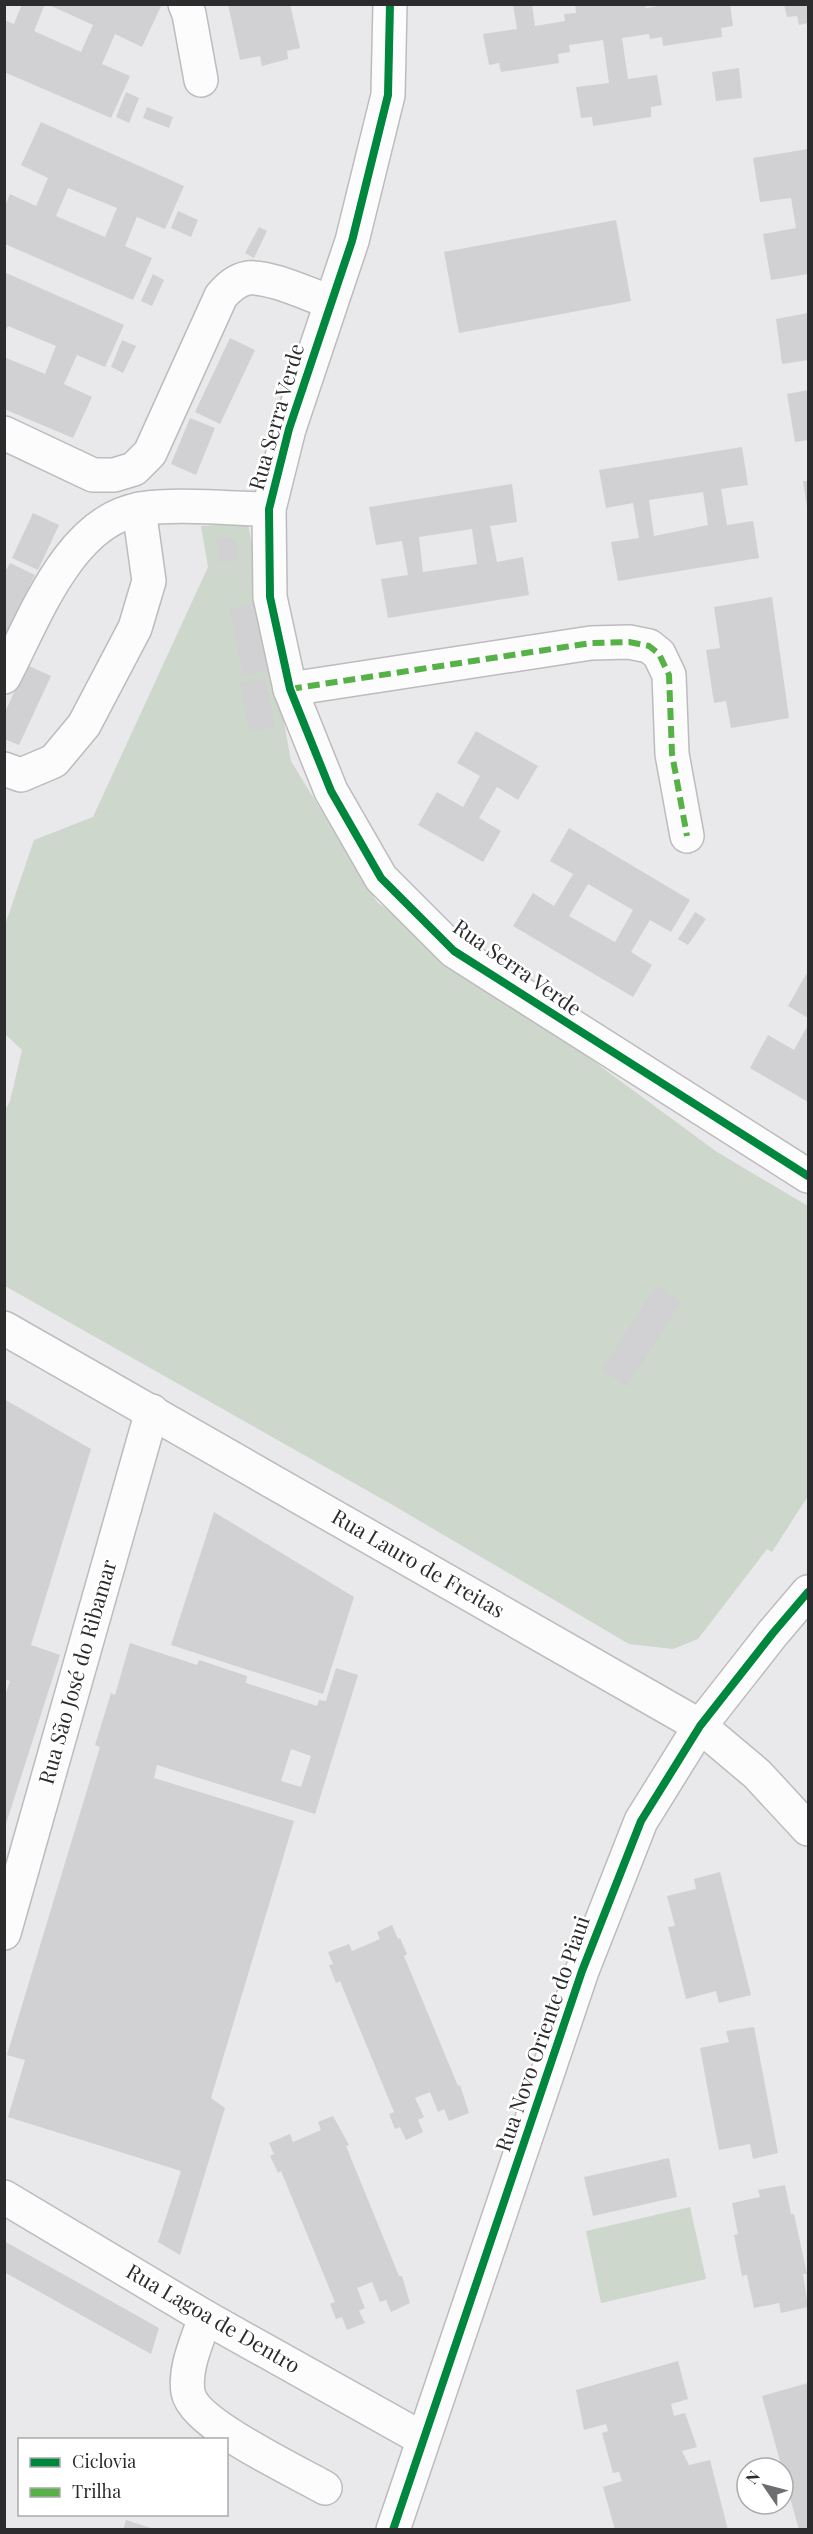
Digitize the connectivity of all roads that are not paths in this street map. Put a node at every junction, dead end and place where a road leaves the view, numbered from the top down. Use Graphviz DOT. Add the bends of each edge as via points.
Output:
graph roads {
  1 [pos="184,4"];
  2 [pos="390,4"];
  3 [pos="201,80"];
  4 [pos="331,302"];
  5 [pos="4,433"];
  6 [pos="139,509"];
  7 [pos="269,509"];
  8 [pos="4,677"];
  9 [pos="290,689"];
  10 [pos="4,769"];
  11 [pos="687,836"];
  12 [pos="808,1176"];
  13 [pos="4,1328"];
  14 [pos="152,1411"];
  15 [pos="808,1592"];
  16 [pos="700,1726"];
  17 [pos="808,1829"];
  18 [pos="4,1933"];
  19 [pos="4,2197"];
  20 [pos="206,2317"];
  21 [pos="423,2439"];
  22 [pos="325,2488"];
  23 [pos="393,2529"];
  1 -- 3 [label="street"];
  2 -- 4 [label="street, Rua Serra Verde" via="388,95 352,241"];
  4 -- 5 [label="street" via="266,280 247,278 232,284 221,296 150,453 134,469 114,475 93,475"];
  4 -- 7 [label="street, Rua Serra Verde" via="289,429"];
  6 -- 7 [label="street"];
  6 -- 8 [label="street" via="107,522 82,542 58,574"];
  6 -- 10 [label="street" via="149,581 135,628 84,725 54,761 21,775"];
  7 -- 9 [label="street, Rua Serra Verde" via="270,597"];
  9 -- 11 [label="street" via="591,643 649,646 659,654 669,675 672,754"];
  9 -- 12 [label="street, Rua Serra Verde" via="332,791 381,879 454,951"];
  13 -- 14 [label="street, Rua Lauro de Freitas"];
  14 -- 16 [label="street, Rua Lauro de Freitas"];
  14 -- 18 [label="street, Rua São José do Ribamar"];
  15 -- 16 [label="street, Rua Novo Oriente do Piaui"];
  16 -- 17 [label="street, Rua Lauro de Freitas" via="757,1774"];
  16 -- 21 [label="street, Rua Novo Oriente do Piaui" via="641,1821 586,1961"];
  19 -- 20 [label="street, Rua Lagoa de Dentro"];
  20 -- 21 [label="street, Rua Lagoa de Dentro"];
  20 -- 22 [label="street" via="188,2374 188,2395 202,2416"];
  21 -- 23 [label="street, Rua Novo Oriente do Piaui"];
}
